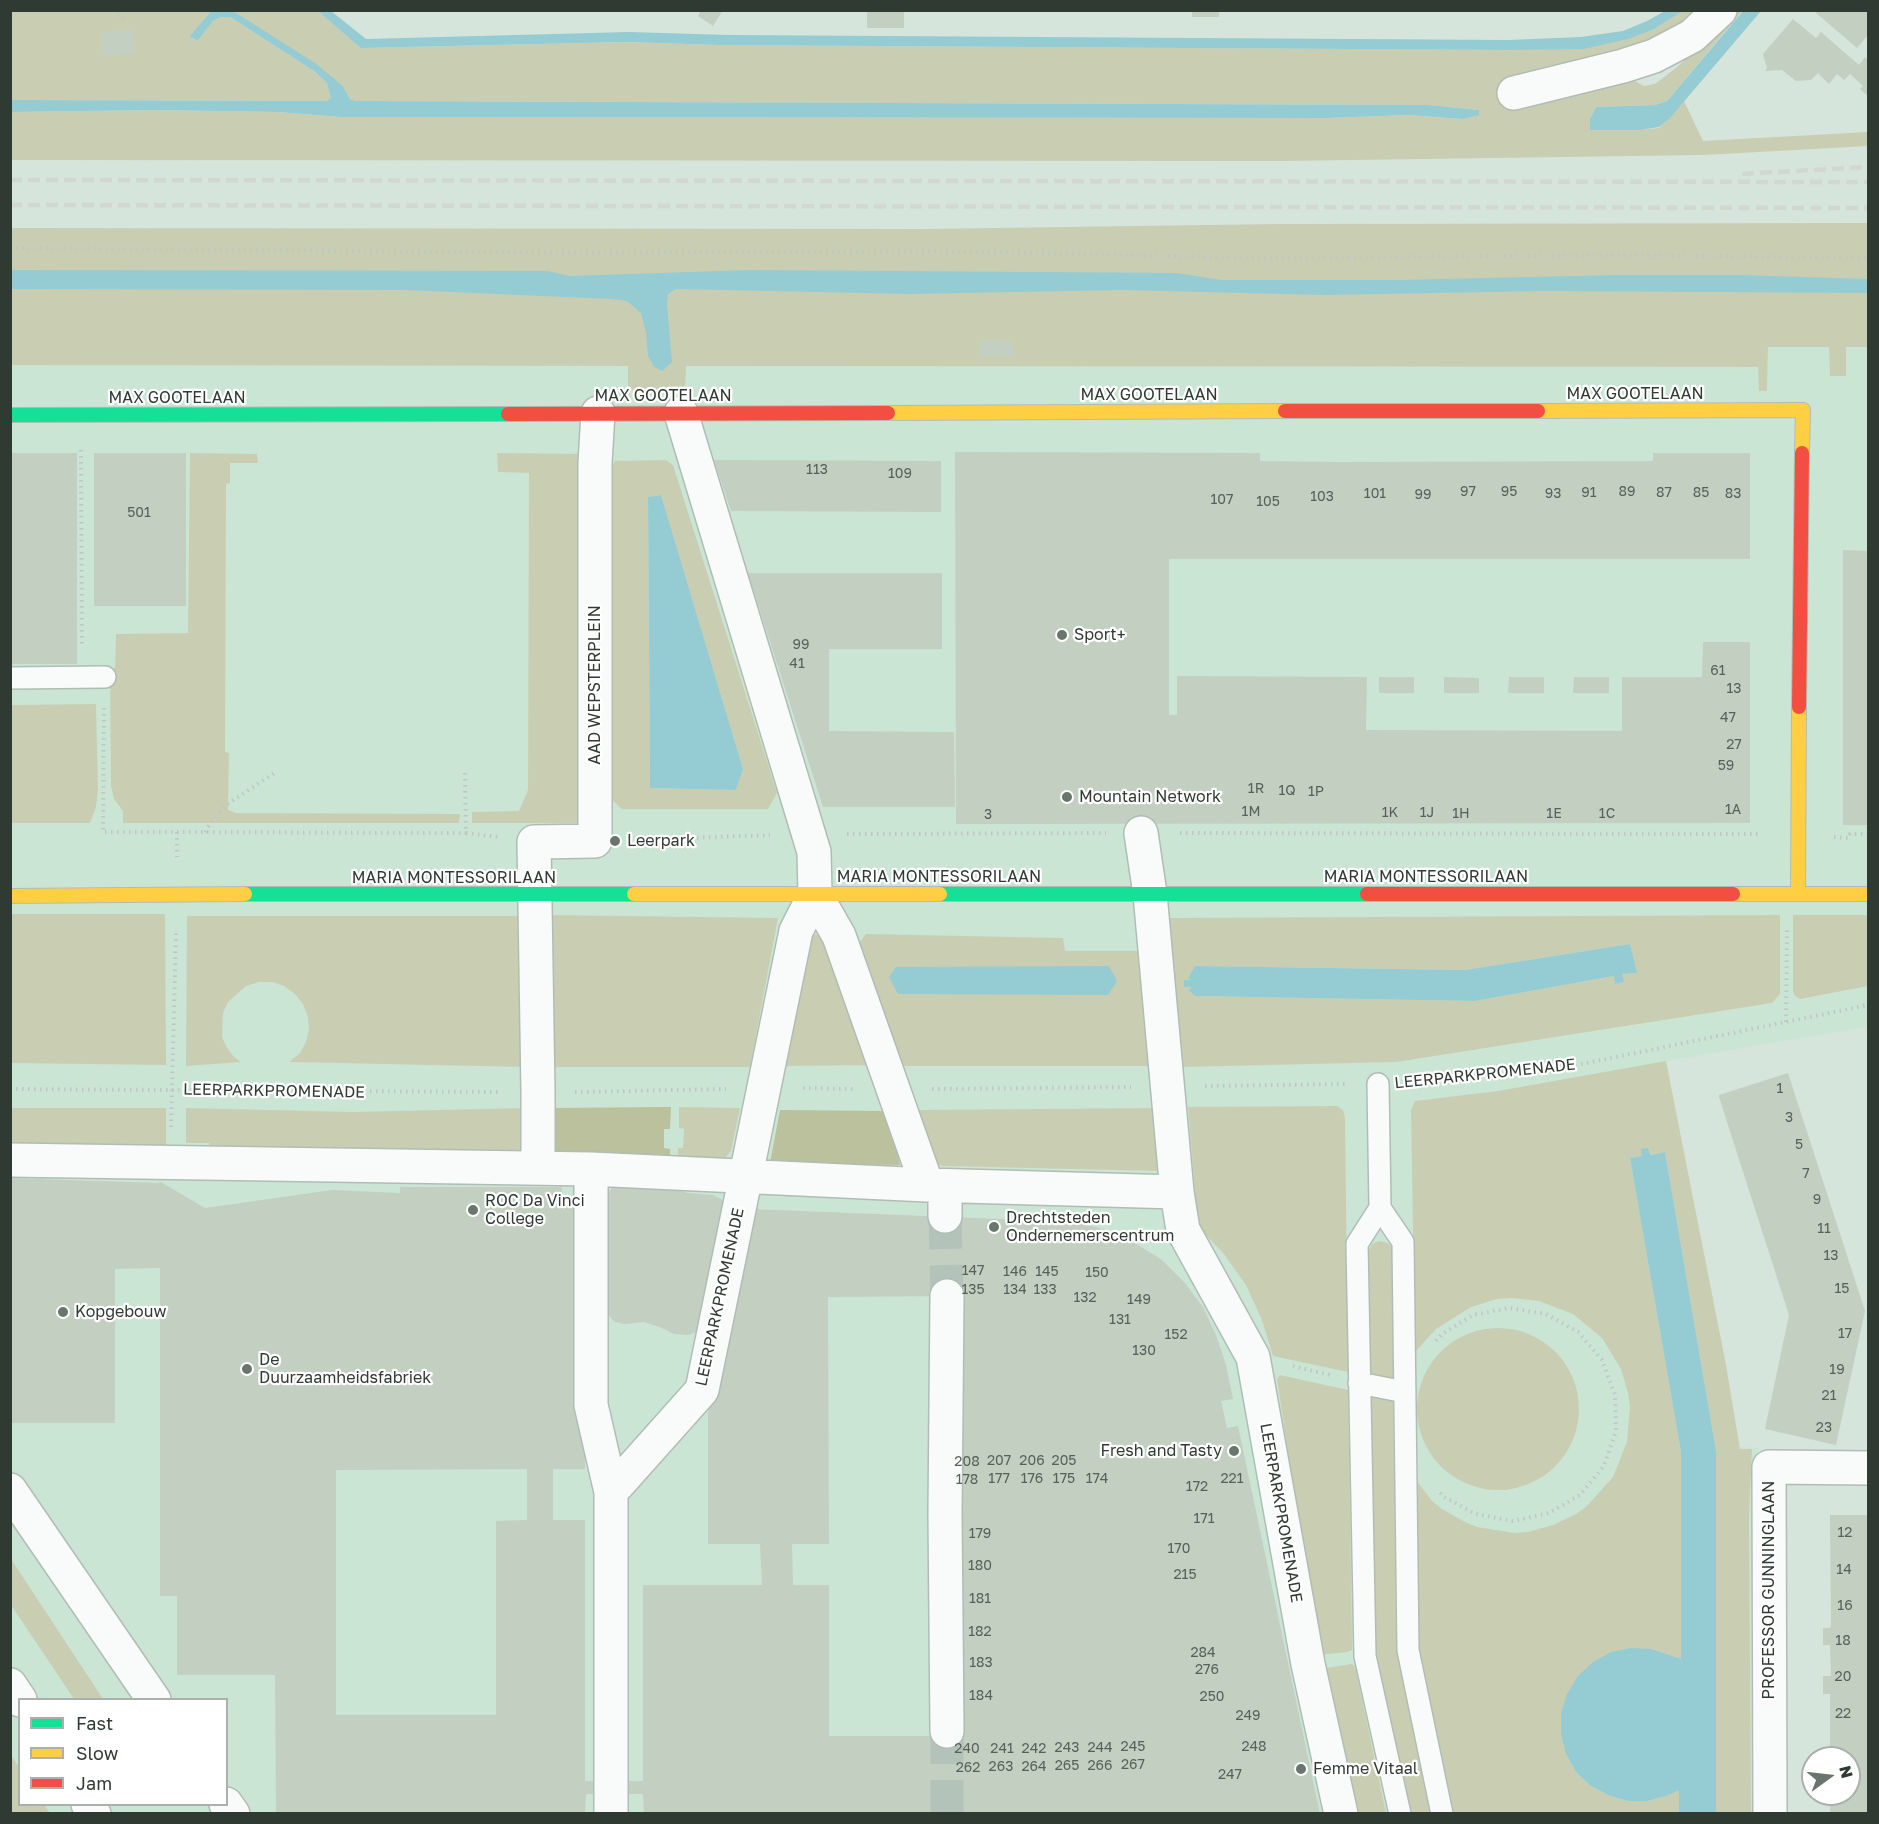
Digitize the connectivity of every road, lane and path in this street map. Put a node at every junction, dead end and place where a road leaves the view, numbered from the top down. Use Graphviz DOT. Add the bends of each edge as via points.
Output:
graph roads {
  1 [pos="112,10"];
  2 [pos="1720,10"];
  3 [pos="126,21"];
  4 [pos="1514,93"];
  5 [pos="10,248"];
  6 [pos="1869,258"];
  7 [pos="598,413"];
  8 [pos="681,413"];
  9 [pos="81,414"];
  10 [pos="10,415"];
  11 [pos="83,677"];
  12 [pos="105,677"];
  13 [pos="10,678"];
  14 [pos="276,772"];
  15 [pos="465,773"];
  16 [pos="177,832"];
  17 [pos="205,832"];
  18 [pos="466,832"];
  19 [pos="1141,833"];
  20 [pos="808,834"];
  21 [pos="1869,834"];
  22 [pos="1797,836"];
  23 [pos="595,841"];
  24 [pos="534,842"];
  25 [pos="816,894"];
  26 [pos="1150,894"];
  27 [pos="1793,894"];
  28 [pos="1869,894"];
  29 [pos="534,895"];
  30 [pos="10,896"];
  31 [pos="1869,1005"];
  32 [pos="1786,1022"];
  33 [pos="1378,1084"];
  34 [pos="1168,1087"];
  35 [pos="764,1088"];
  36 [pos="10,1089"];
  37 [pos="893,1090"];
  38 [pos="538,1092"];
  39 [pos="10,1160"];
  40 [pos="538,1168"];
  41 [pos="591,1169"];
  42 [pos="746,1177"];
  43 [pos="1177,1192"];
  44 [pos="939,1196"];
  45 [pos="1380,1208"];
  46 [pos="947,1296"];
  47 [pos="1253,1357"];
  48 [pos="1359,1383"];
  49 [pos="1405,1392"];
  50 [pos="1406,1449"];
  51 [pos="1869,1468"];
  52 [pos="10,1490"];
  53 [pos="611,1492"];
  54 [pos="10,1685"];
  55 [pos="19,1698"];
  56 [pos="153,1698"];
  57 [pos="947,1731"];
  58 [pos="611,1814"];
  59 [pos="1341,1814"];
  60 [pos="1400,1814"];
  61 [pos="1442,1814"];
  62 [pos="1770,1814"];
  1 -- 3 [label="path"];
  2 -- 4 [label="street" via="1671,49 1623,66"];
  5 -- 6 [label="path" via="588,253 928,251 1264,258"];
  7 -- 8 [label="street, MAX GOOTELAAN"];
  7 -- 9 [label="street, MAX GOOTELAAN"];
  7 -- 23 [label="street, AAD WEPSTERPLEIN"];
  8 -- 20 [label="street"];
  8 -- 22 [label="street, MAX GOOTELAAN" via="1803,410"];
  9 -- 10 [label="street, MAX GOOTELAAN"];
  9 -- 11 [label="path"];
  11 -- 12 [label="lane"];
  11 -- 13 [label="lane"];
  14 -- 17 [label="path" via="229,803"];
  15 -- 18 [label="path"];
  16 -- 17 [label="path"];
  17 -- 18 [label="path"];
  18 -- 24 [label="path"];
  19 -- 20 [label="path"];
  19 -- 22 [label="path"];
  19 -- 26 [label="street"];
  20 -- 23 [label="path"];
  20 -- 25 [label="street" via="814,852"];
  21 -- 22 [label="path" via="1850,834 1849,838"];
  22 -- 27 [label="street, MAX GOOTELAAN"];
  23 -- 24 [label="street"];
  24 -- 29 [label="street"];
  25 -- 26 [label="street, MARIA MONTESSORILAAN"];
  25 -- 29 [label="street, MARIA MONTESSORILAAN"];
  25 -- 35 [label="street, LEERPARKPROMENADE" via="796,931"];
  25 -- 37 [label="street" via="839,936"];
  26 -- 27 [label="street, MARIA MONTESSORILAAN"];
  26 -- 34 [label="street"];
  27 -- 28 [label="street, MARIA MONTESSORILAAN"];
  27 -- 32 [label="path"];
  29 -- 30 [label="street, MARIA MONTESSORILAAN"];
  29 -- 38 [label="street"];
  31 -- 32 [label="path, LEERPARKPROMENADE"];
  32 -- 33 [label="path, LEERPARKPROMENADE" via="1558,1069"];
  33 -- 34 [label="path, LEERPARKPROMENADE"];
  33 -- 45 [label="lane"];
  34 -- 37 [label="path, LEERPARKPROMENADE"];
  34 -- 43 [label="street, LEERPARKPROMENADE"];
  35 -- 37 [label="path, LEERPARKPROMENADE"];
  35 -- 38 [label="path, LEERPARKPROMENADE"];
  35 -- 42 [label="street, LEERPARKPROMENADE"];
  36 -- 38 [label="path, LEERPARKPROMENADE"];
  37 -- 44 [label="street"];
  38 -- 40 [label="street"];
  39 -- 40 [label="street"];
  40 -- 41 [label="street"];
  41 -- 42 [label="street"];
  41 -- 53 [label="street" via="591,1405"];
  42 -- 44 [label="street"];
  42 -- 53 [label="street, LEERPARKPROMENADE" via="702,1390"];
  43 -- 44 [label="street"];
  43 -- 47 [label="street, LEERPARKPROMENADE" via="1183,1230"];
  45 -- 48 [label="lane" via="1357,1244"];
  45 -- 49 [label="lane" via="1403,1242"];
  46 -- 57 [label="street"];
  47 -- 48 [label="path"];
  47 -- 59 [label="street, LEERPARKPROMENADE" via="1308,1664"];
  48 -- 49 [label="lane"];
  48 -- 60 [label="lane" via="1365,1656"];
  49 -- 50 [label="lane"];
  49 -- 50 [label="path" via="1418,1362 1442,1334 1473,1315 1509,1308 1546,1314 1578,1332 1602,1360 1615,1395 1616,1431 1604,1466 1580,1495 1549,1514 1512,1521 1476,1514 1444,1497"];
  50 -- 61 [label="lane" via="1408,1650"];
  51 -- 62 [label="street, PROFESSOR GUNNINGLAAN" via="1769,1467"];
  52 -- 56 [label="street"];
  53 -- 58 [label="street"];
  54 -- 55 [label="street"];
}
